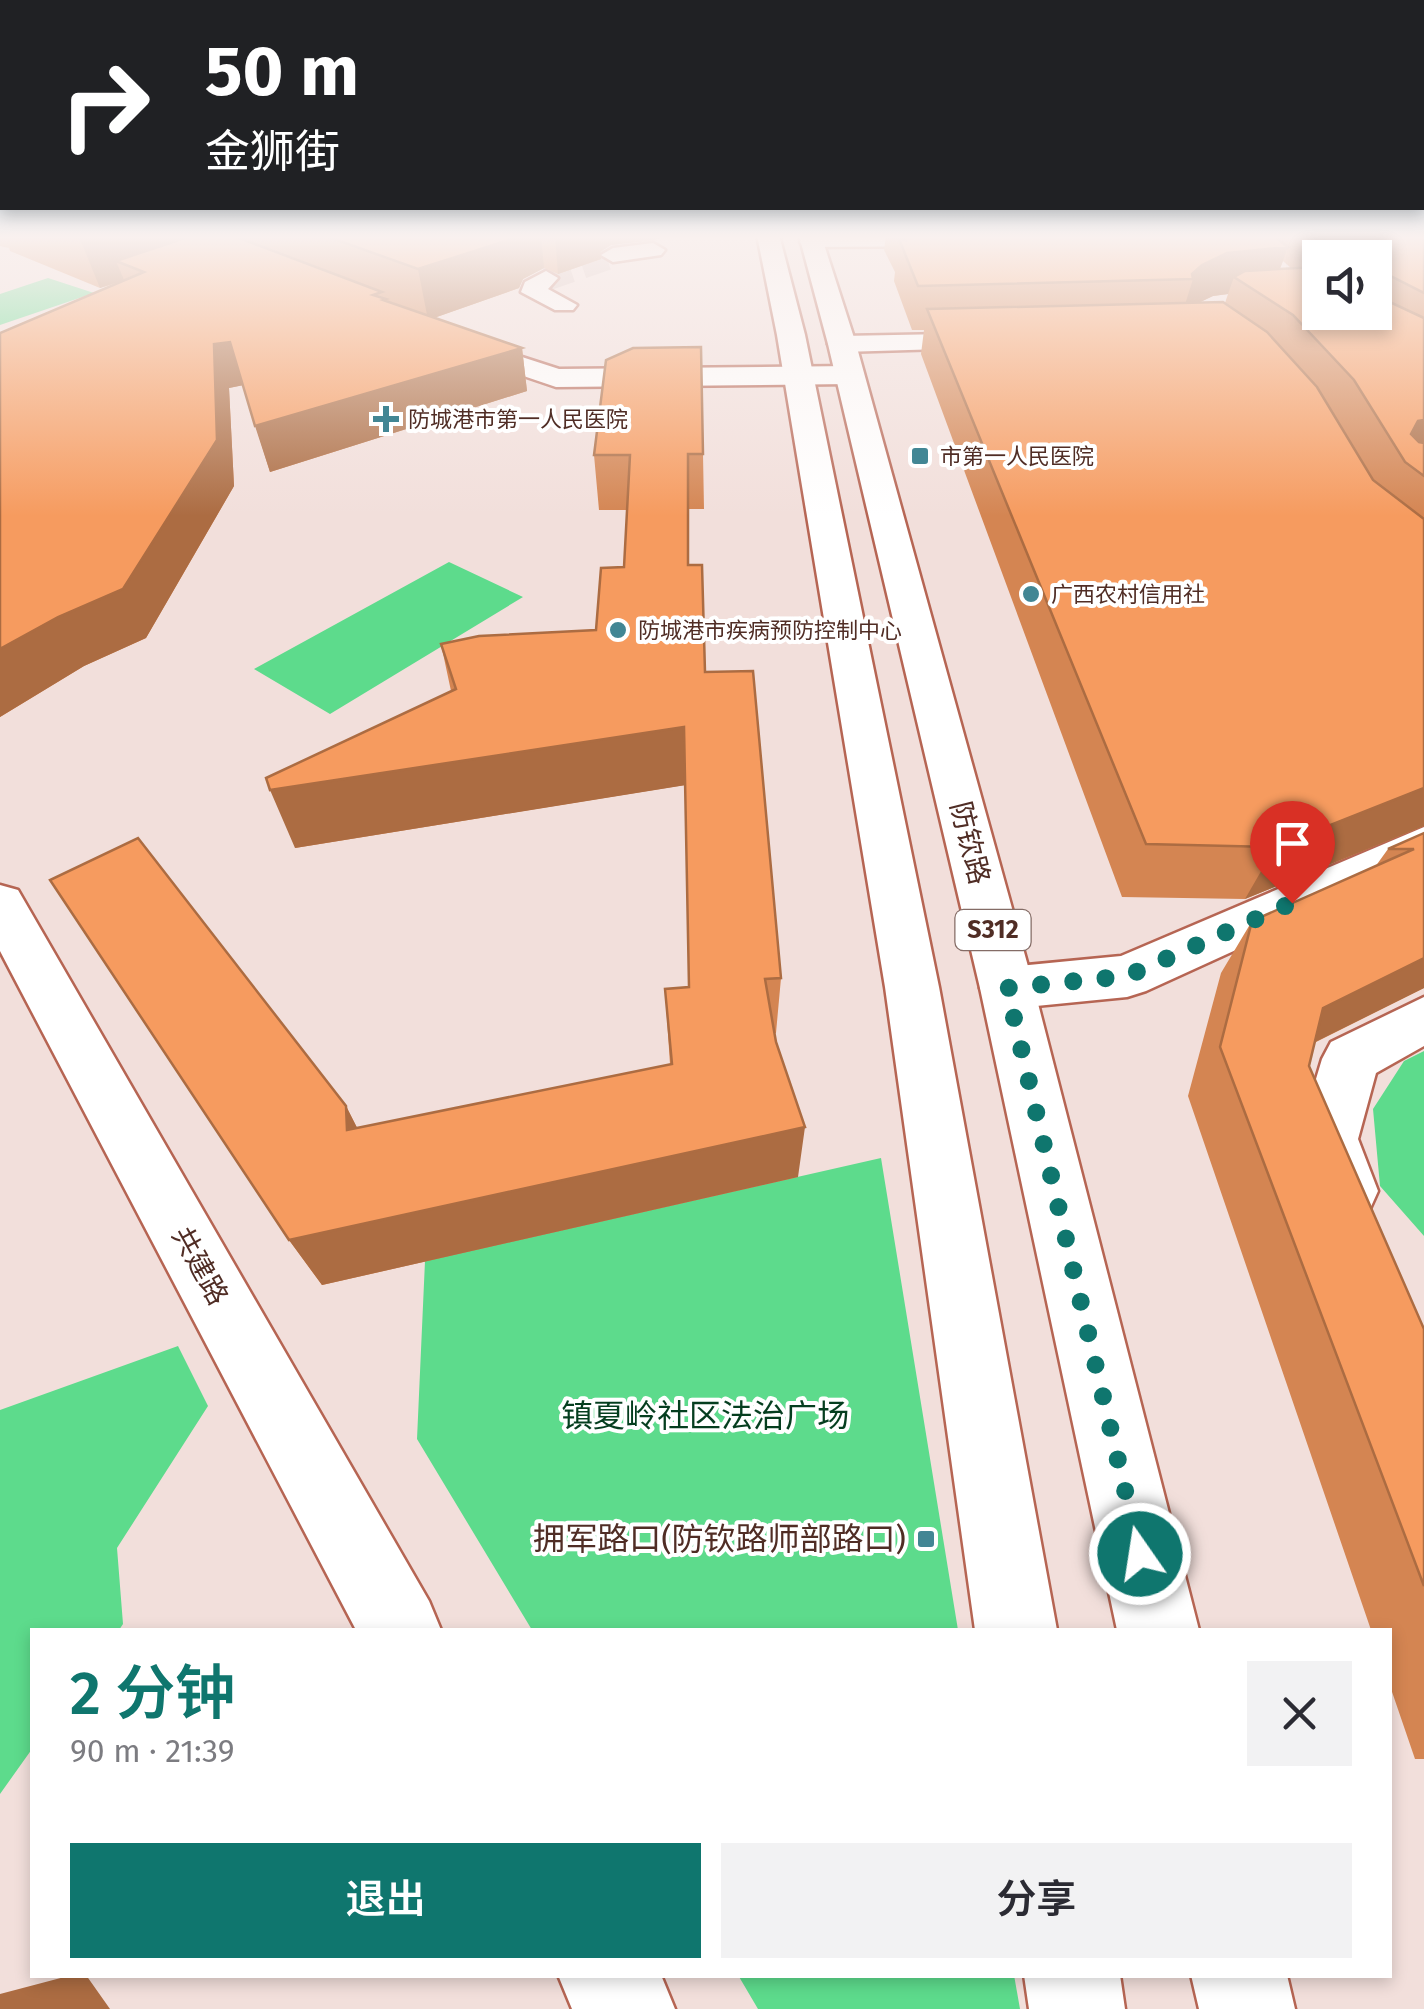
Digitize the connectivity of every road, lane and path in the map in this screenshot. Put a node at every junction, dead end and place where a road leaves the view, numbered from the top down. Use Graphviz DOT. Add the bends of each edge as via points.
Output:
graph roads {
  1 [pos="798,329"];
  2 [pos="834,329"];
  3 [pos="422,331"];
  4 [pos="1020,341"];
  5 [pos="846,359"];
  6 [pos="799,375"];
  7 [pos="1424,844"];
  8 [pos="0,903"];
  9 [pos="1007,988"];
  10 [pos="1424,1019"];
  11 [pos="1364,1239"];
  12 [pos="399,1628"];
  13 [pos="1016,1628"];
  14 [pos="1158,1628"];
  15 [pos="608,1978"];
  16 [pos="1072,1978"];
  17 [pos="1240,1978"];
  18 [pos="627,2009"];
  19 [pos="1077,2009"];
  20 [pos="1247,2009"];
  1 -- 6 [label="main road"];
  2 -- 5 [label="main road, 防钦路 / S312"];
  3 -- 6 [label="main road" via="556,378"];
  4 -- 5 [label="main road"];
  5 -- 6 [label="main road"];
  5 -- 9 [label="main road, 防钦路 / S312"];
  6 -- 13 [label="main road" via="912,987"];
  7 -- 9 [label="main road" via="1127,976"];
  8 -- 12 [label="main road, 共建路"];
  9 -- 14 [label="main road, 防钦路 / S312"];
  10 -- 11 [label="main road" via="1351,1059 1328,1138"];
  15 -- 18 [label="main road"];
  16 -- 19 [label="main road"];
  17 -- 20 [label="main road"];
}
